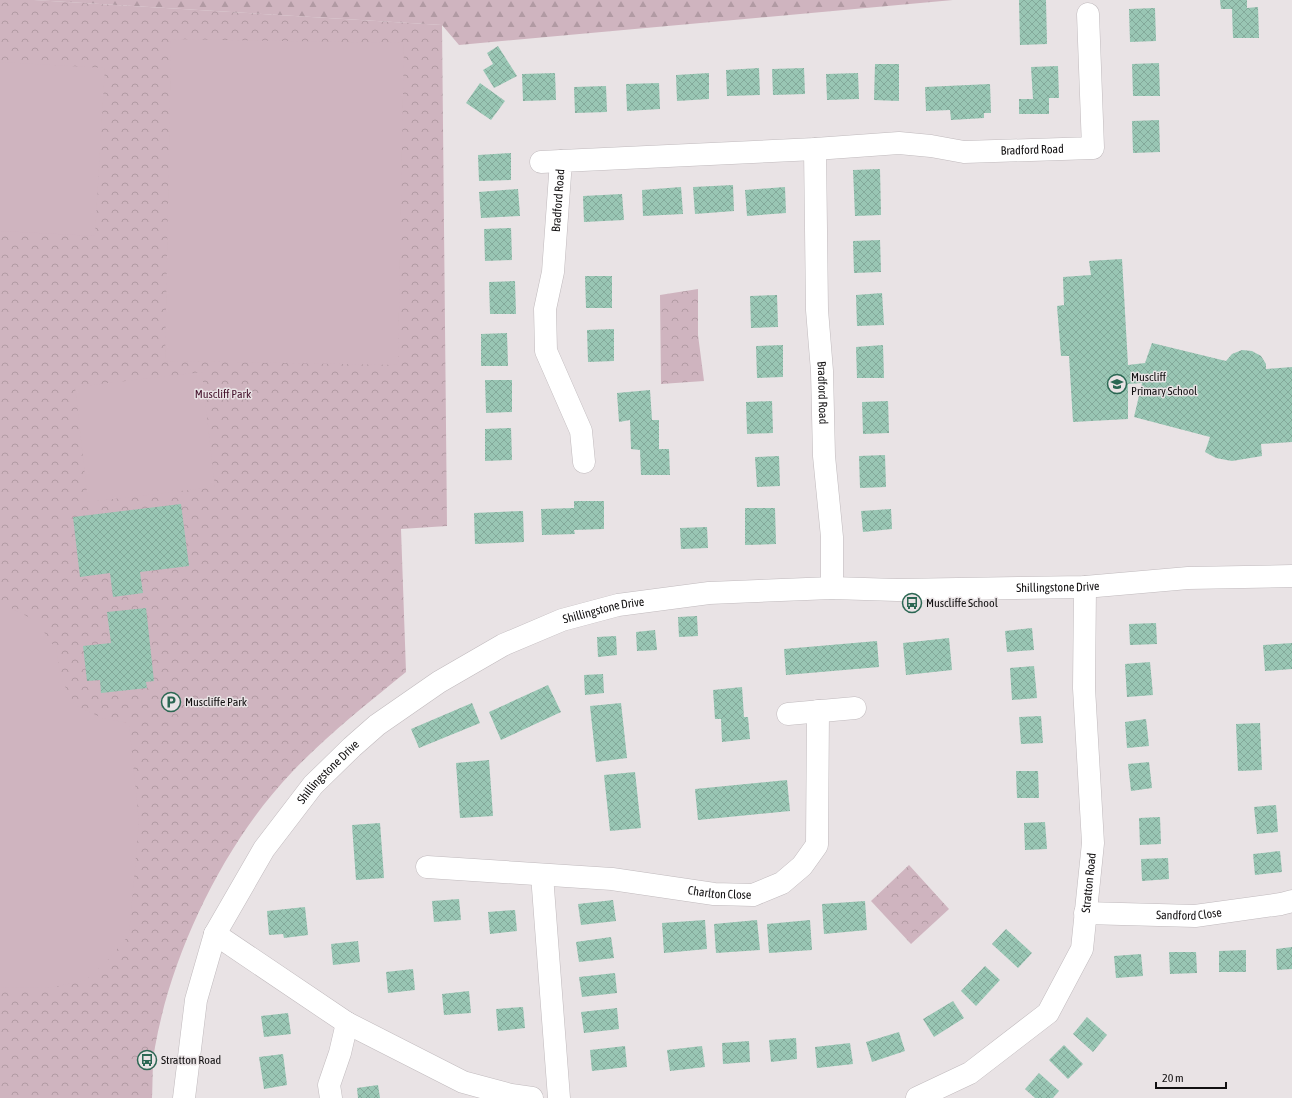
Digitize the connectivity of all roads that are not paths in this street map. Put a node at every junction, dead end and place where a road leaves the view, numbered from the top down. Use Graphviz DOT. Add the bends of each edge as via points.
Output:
graph roads {
  1 [pos="1088,14"];
  2 [pos="815,150"];
  3 [pos="584,462"];
  4 [pos="1292,576"];
  5 [pos="832,588"];
  6 [pos="1085,588"];
  7 [pos="855,708"];
  8 [pos="818,711"];
  9 [pos="788,714"];
  10 [pos="426,867"];
  11 [pos="542,875"];
  12 [pos="1292,901"];
  13 [pos="1085,913"];
  14 [pos="215,934"];
  15 [pos="347,1023"];
  16 [pos="947,1092"];
  17 [pos="184,1098"];
  18 [pos="331,1098"];
  19 [pos="532,1098"];
  20 [pos="559,1098"];
  21 [pos="918,1098"];
  1 -- 2 [label="street, Bradford Road" via="1093,148 964,152 899,143"];
  2 -- 3 [label="street, Bradford Road" via="551,162 553,272 545,309 546,352 581,431"];
  2 -- 5 [label="street, Bradford Road" via="818,310 824,456 832,537"];
  4 -- 6 [label="street, Shillingstone Drive" via="1188,578"];
  5 -- 6 [label="street, Shillingstone Drive"];
  5 -- 14 [label="street, Shillingstone Drive" via="709,592 618,605 562,620 503,645 439,682 377,725 313,785 264,849"];
  6 -- 13 [label="street, Stratton Road" via="1084,688 1093,843"];
  7 -- 8 [label="street"];
  8 -- 9 [label="street"];
  8 -- 11 [label="street, Charlton Close" via="817,845 802,866 782,883 753,895 714,894 612,879"];
  10 -- 11 [label="street, Charlton Close"];
  11 -- 20 [label="street"];
  12 -- 13 [label="street, Sandford Close" via="1195,916"];
  13 -- 16 [label="street, Stratton Road" via="1082,949 1048,1013"];
  14 -- 15 [label="street"];
  14 -- 17 [label="street, Shillingstone Drive" via="196,1000"];
  15 -- 18 [label="street" via="329,1085"];
  15 -- 19 [label="street" via="463,1082"];
  16 -- 21 [label="street, Stratton Road"];
}
